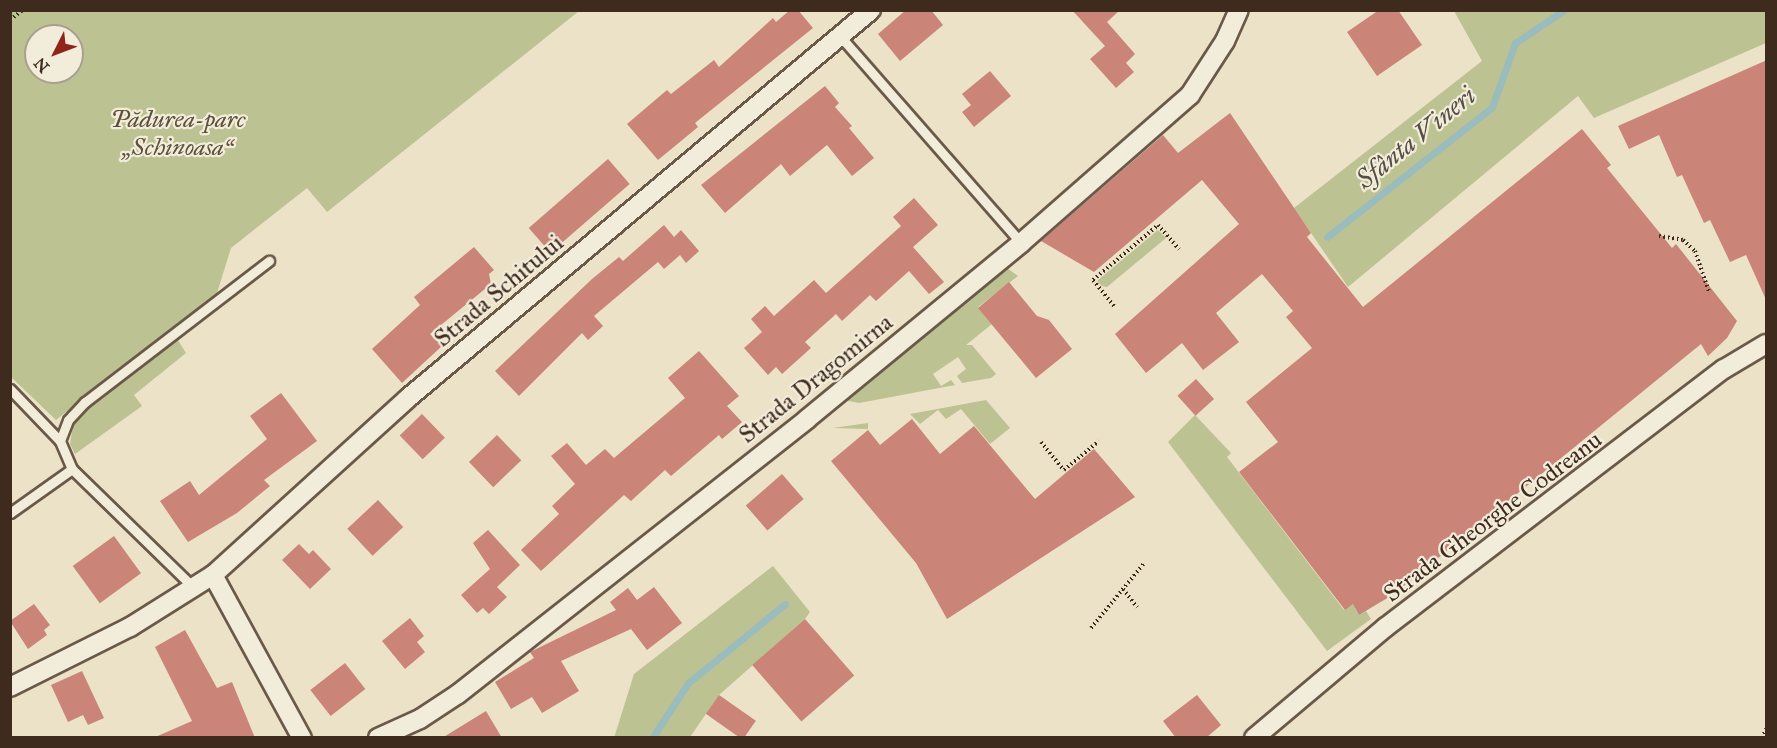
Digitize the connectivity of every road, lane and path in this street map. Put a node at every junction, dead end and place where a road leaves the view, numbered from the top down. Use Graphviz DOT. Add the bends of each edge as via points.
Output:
graph roads {
  1 [pos="23,10"];
  2 [pos="871,10"];
  3 [pos="1239,10"];
  4 [pos="10,20"];
  5 [pos="840,36"];
  6 [pos="1659,236"];
  7 [pos="1021,243"];
  8 [pos="1179,249"];
  9 [pos="269,261"];
  10 [pos="1709,292"];
  11 [pos="1114,306"];
  12 [pos="1767,344"];
  13 [pos="10,389"];
  14 [pos="60,441"];
  15 [pos="1099,441"];
  16 [pos="1041,442"];
  17 [pos="72,468"];
  18 [pos="10,513"];
  19 [pos="1145,562"];
  20 [pos="213,575"];
  21 [pos="192,586"];
  22 [pos="1123,589"];
  23 [pos="1137,607"];
  24 [pos="1091,628"];
  25 [pos="10,687"];
  26 [pos="1767,729"];
  27 [pos="302,738"];
  28 [pos="378,738"];
  29 [pos="1254,738"];
  30 [pos="1762,738"];
  1 -- 4 [label="path"];
  2 -- 5 [label="street, Strada Schitului"];
  3 -- 7 [label="street, Strada Dragomirna" via="1225,41 1190,95"];
  5 -- 7 [label="lane"];
  5 -- 20 [label="street, Strada Schitului" via="408,398"];
  6 -- 10 [label="path" via="1683,240 1695,251"];
  7 -- 28 [label="street, Strada Dragomirna" via="807,419 458,694 420,719"];
  8 -- 11 [label="path" via="1158,225 1093,280"];
  9 -- 14 [label="lane" via="85,402 68,420"];
  12 -- 29 [label="street, Strada Gheorghe Codreanu" via="1724,369 1386,627"];
  13 -- 14 [label="lane"];
  14 -- 17 [label="lane"];
  15 -- 16 [label="path" via="1064,470"];
  17 -- 18 [label="lane"];
  17 -- 21 [label="lane"];
  19 -- 22 [label="path"];
  20 -- 21 [label="street, Strada Schitului"];
  20 -- 27 [label="street"];
  21 -- 25 [label="street, Strada Schitului" via="121,632"];
  22 -- 23 [label="path"];
  22 -- 24 [label="path"];
  26 -- 30 [label="path"];
}
